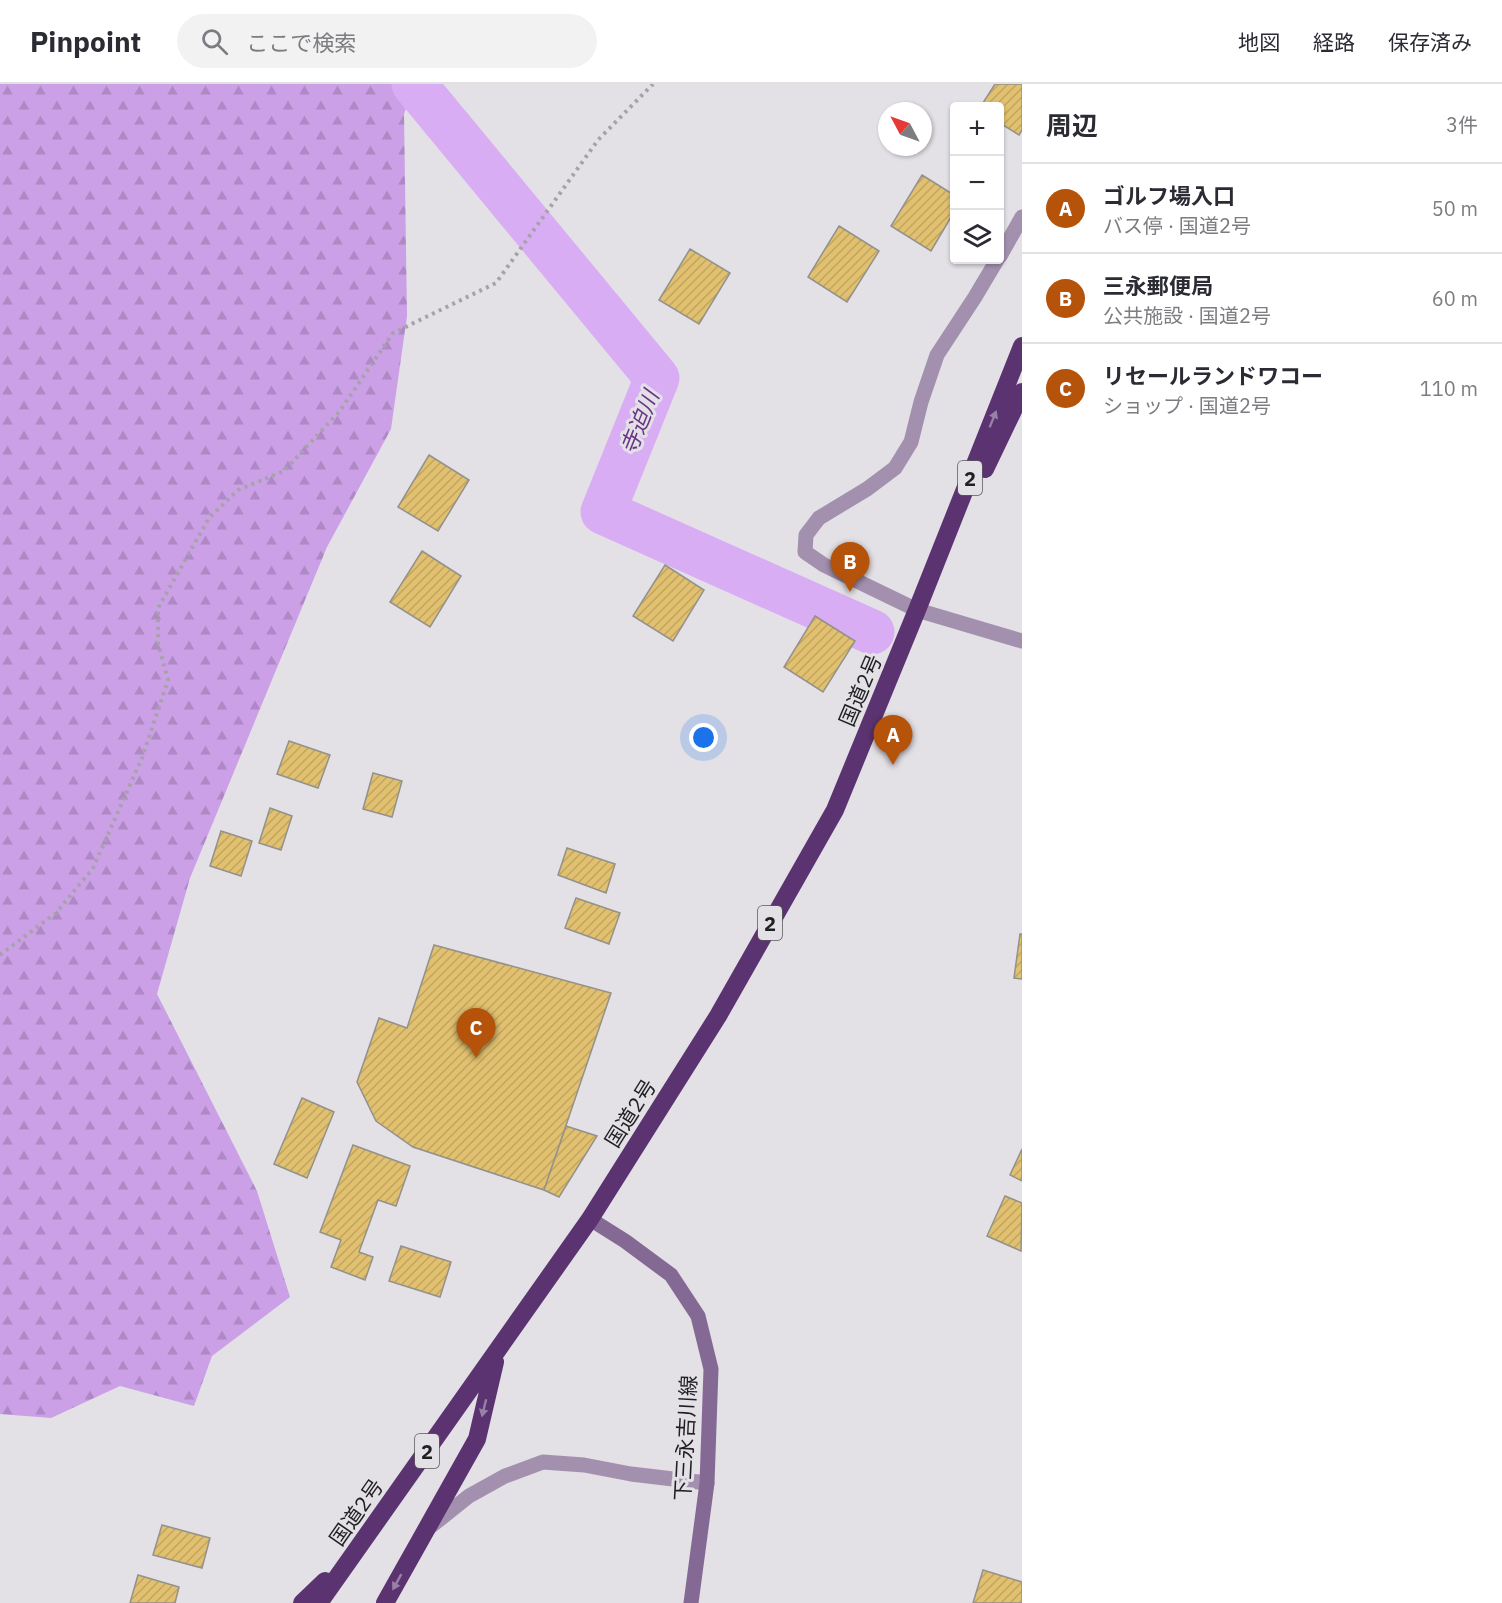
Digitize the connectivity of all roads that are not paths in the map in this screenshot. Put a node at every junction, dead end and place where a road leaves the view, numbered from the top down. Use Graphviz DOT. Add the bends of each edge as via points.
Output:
graph roads {
  1 [pos="1022,217"];
  2 [pos="1004,248"];
  3 [pos="995,264"];
  4 [pos="1022,346"];
  5 [pos="1022,392"];
  6 [pos="917,610"];
  7 [pos="1021,636"];
  8 [pos="590,1219"];
  9 [pos="498,1352"];
  10 [pos="707,1483"];
  11 [pos="425,1531"];
  12 [pos="357,1550"];
  13 [pos="302,1603"];
  14 [pos="319,1603"];
  15 [pos="386,1603"];
  16 [pos="691,1603"];
  1 -- 2 [label="street"];
  3 -- 6 [label="street" via="937,355 911,442 895,468 819,518 806,535 805,552 824,566"];
  6 -- 4 [label="highway, 国道2号 / 2, one-way"];
  5 -- 6 [label="highway, 国道2号 / 2"];
  6 -- 7 [label="street"];
  6 -- 8 [label="highway, 国道2号 / 2" via="835,810 718,1016"];
  8 -- 9 [label="highway, 国道2号 / 2"];
  8 -- 10 [label="main road, 下三永吉川線" via="671,1275 698,1316 711,1369"];
  9 -- 11 [label="highway, one-way" via="477,1439"];
  9 -- 12 [label="highway, 国道2号 / 2"];
  10 -- 11 [label="street" via="543,1462 505,1476 469,1496"];
  10 -- 16 [label="main road, 下三永吉川線"];
  11 -- 15 [label="highway, one-way"];
  12 -- 13 [label="highway"];
  12 -- 14 [label="highway, 国道2号 / 2"];
}
